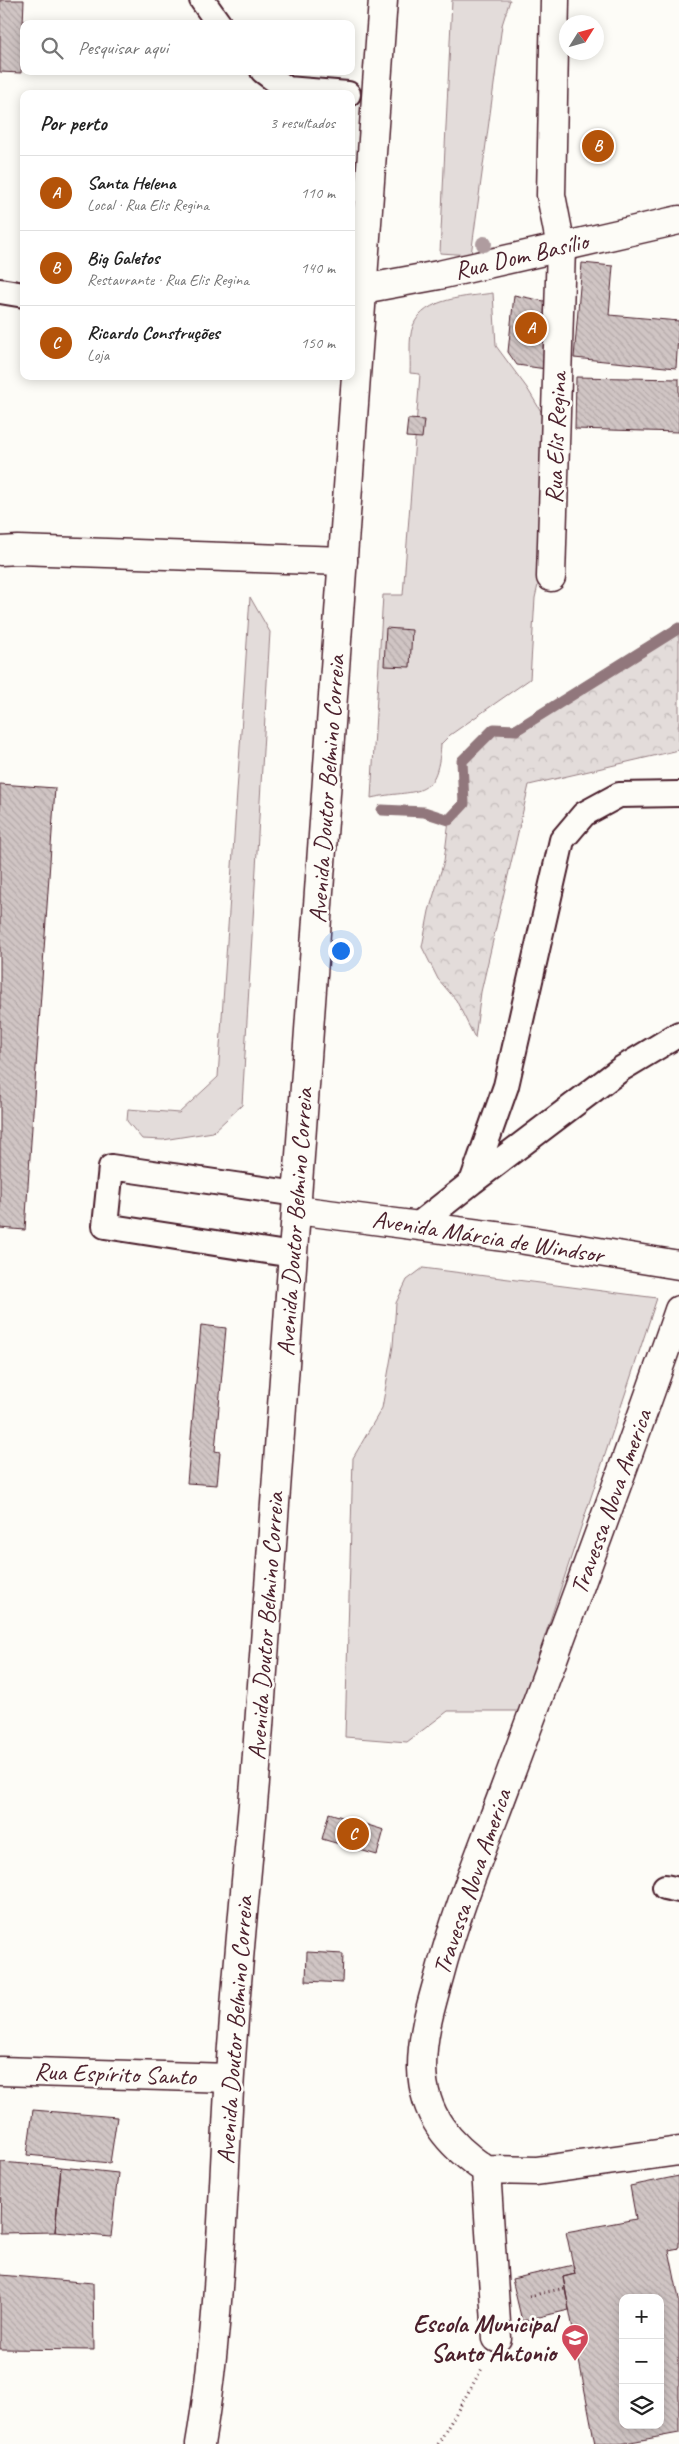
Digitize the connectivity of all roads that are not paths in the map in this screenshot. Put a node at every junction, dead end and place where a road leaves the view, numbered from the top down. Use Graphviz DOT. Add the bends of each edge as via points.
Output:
graph roads {
  1 [pos="202,0"];
  2 [pos="383,0"];
  3 [pos="555,0"];
  4 [pos="216,20"];
  5 [pos="268,75"];
  6 [pos="299,90"];
  7 [pos="359,95"];
  8 [pos="678,220"];
  9 [pos="561,247"];
  10 [pos="363,288"];
  11 [pos="0,291"];
  12 [pos="20,294"];
  13 [pos="356,335"];
  14 [pos="355,352"];
  15 [pos="353,380"];
  16 [pos="0,551"];
  17 [pos="343,562"];
  18 [pos="551,577"];
  19 [pos="679,794"];
  20 [pos="679,1034"];
  21 [pos="472,1182"];
  22 [pos="297,1202"];
  23 [pos="419,1224"];
  24 [pos="293,1255"];
  25 [pos="679,1265"];
  26 [pos="679,1310"];
  27 [pos="0,2071"];
  28 [pos="230,2078"];
  29 [pos="679,2151"];
  30 [pos="486,2170"];
  31 [pos="497,2338"];
  32 [pos="200,2444"];
  1 -- 4 [label="lane"];
  2 -- 7 [label="street, Avenida Doutor Belmino Correia"];
  3 -- 9 [label="street, Rua Elis Regina" via="551,195"];
  5 -- 6 [label="lane" via="287,89"];
  7 -- 10 [label="street, Avenida Doutor Belmino Correia"];
  8 -- 9 [label="street, Rua Dom Basílio"];
  9 -- 10 [label="street, Rua Dom Basílio" via="439,275"];
  9 -- 18 [label="street, Rua Elis Regina"];
  10 -- 13 [label="street, Avenida Doutor Belmino Correia"];
  11 -- 12 [label="lane"];
  13 -- 14 [label="street, Avenida Doutor Belmino Correia"];
  15 -- 17 [label="street, Avenida Doutor Belmino Correia"];
  16 -- 17 [label="street"];
  17 -- 22 [label="street, Avenida Doutor Belmino Correia"];
  19 -- 21 [label="lane" via="619,795 584,814 562,840 506,1086"];
  20 -- 21 [label="lane" via="621,1069"];
  21 -- 23 [label="lane"];
  22 -- 23 [label="street, Avenida Márcia de Windsor"];
  22 -- 24 [label="street, Avenida Doutor Belmino Correia"];
  22 -- 24 [label="lane" via="111,1167 105,1226"];
  23 -- 25 [label="street, Avenida Márcia de Windsor"];
  24 -- 28 [label="street, Avenida Doutor Belmino Correia"];
  26 -- 30 [label="street, Travessa Nova America" via="634,1442 450,1934 423,2032 422,2070 431,2109 456,2149"];
  27 -- 28 [label="street, Rua Espírito Santo"];
  28 -- 32 [label="street, Avenida Doutor Belmino Correia" via="207,2404"];
  29 -- 30 [label="street" via="536,2171"];
  30 -- 31 [label="street"];
}
